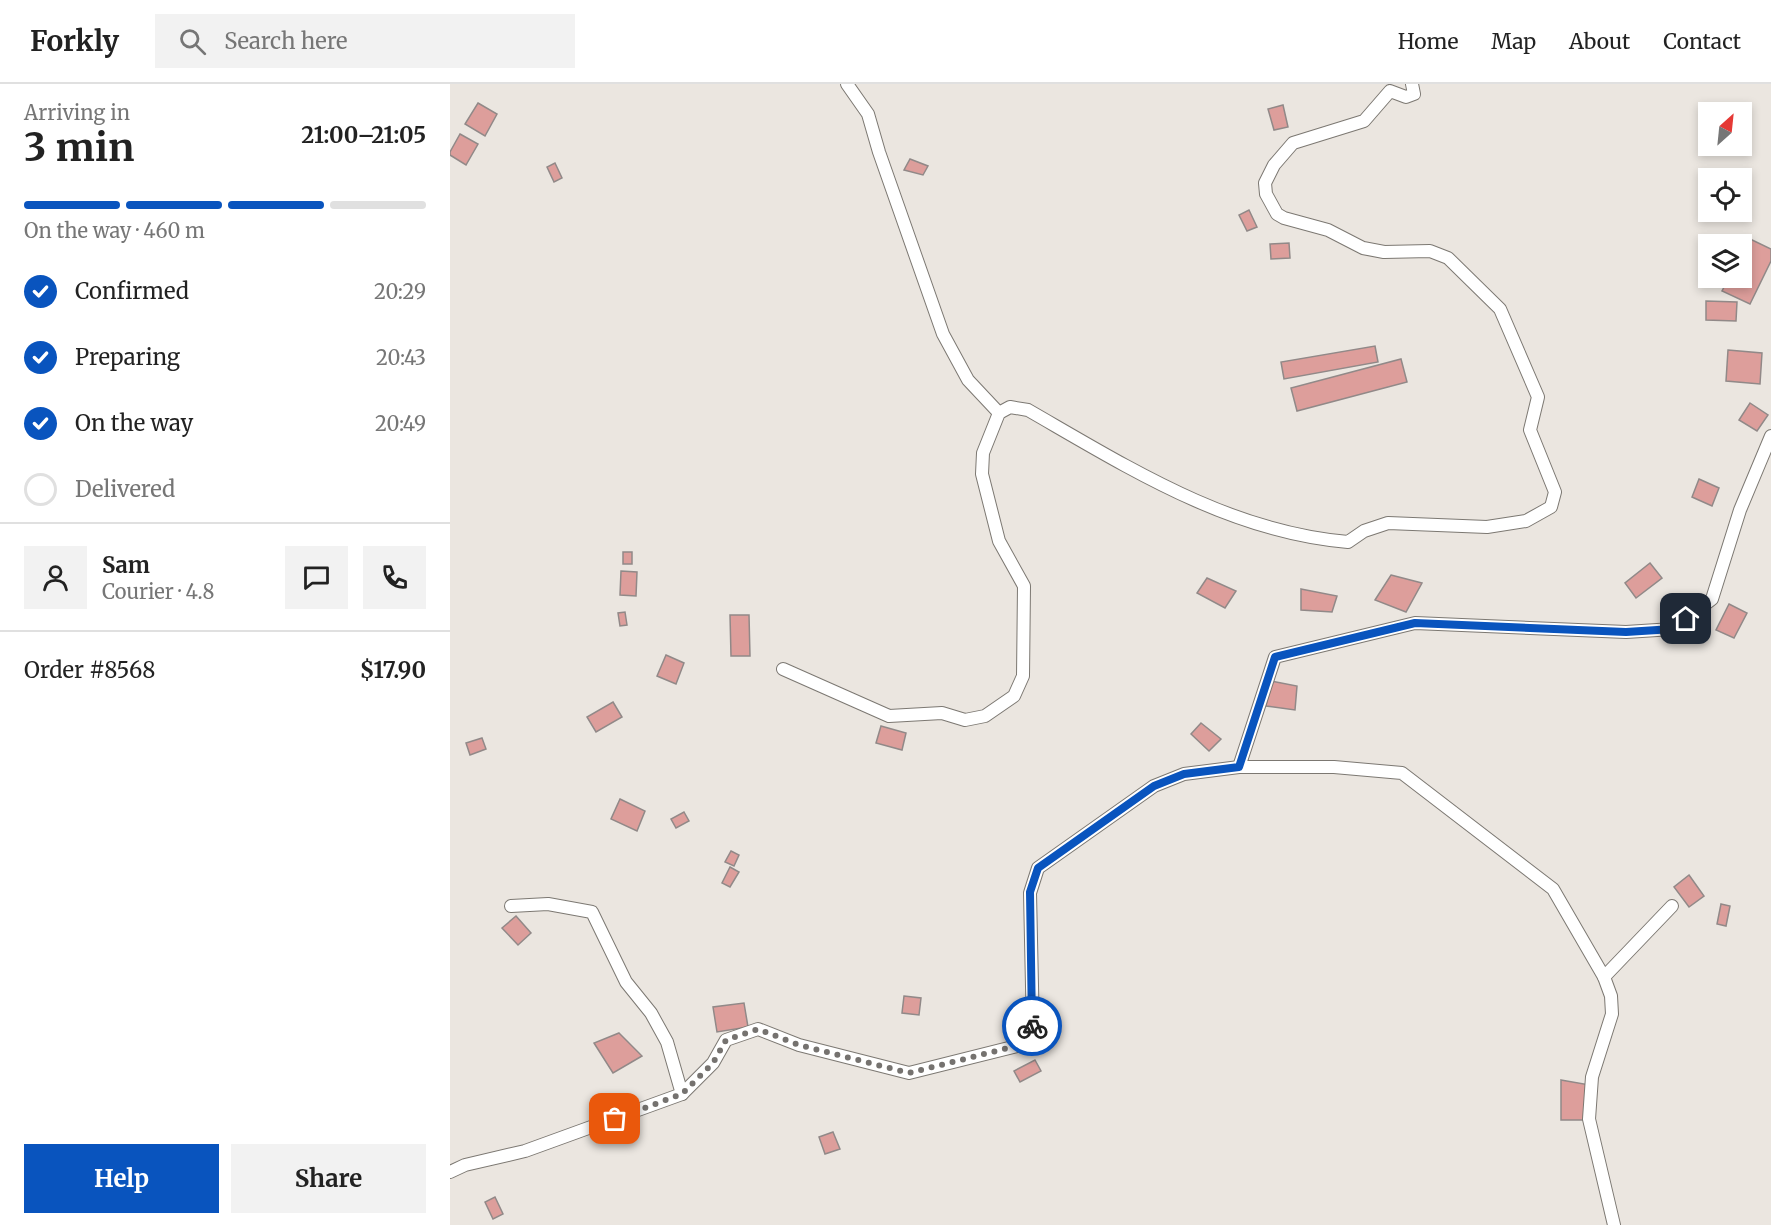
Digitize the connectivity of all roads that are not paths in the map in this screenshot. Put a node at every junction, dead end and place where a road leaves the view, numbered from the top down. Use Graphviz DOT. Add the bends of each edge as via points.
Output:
graph roads {
  1 [pos="847,84"];
  2 [pos="1412,84"];
  3 [pos="999,413"];
  4 [pos="1771,436"];
  5 [pos="783,669"];
  6 [pos="1239,767"];
  7 [pos="512,906"];
  8 [pos="1672,906"];
  9 [pos="1604,977"];
  10 [pos="682,1094"];
  11 [pos="450,1172"];
  12 [pos="1614,1225"];
  1 -- 3 [label="street" via="868,114 944,334 968,380"];
  2 -- 3 [label="street" via="1414,94 1406,97 1390,91 1364,121 1293,143 1274,165 1265,183 1266,194 1277,214 1284,218 1328,230 1363,248 1384,252 1430,251 1448,258 1500,309 1538,397 1530,430 1555,492 1551,507 1526,520 1486,527 1389,523 1364,531 1348,542 1324,540 1235,518 1203,505 1151,481 1028,410 1010,407"];
  3 -- 5 [label="street" via="983,453 982,474 999,541 1024,586 1023,676 1014,696 985,716 965,720 942,713 889,716"];
  4 -- 6 [label="street" via="1740,510 1712,599 1673,629 1626,632 1415,623 1275,657"];
  6 -- 9 [label="street" via="1334,767 1402,773 1553,889"];
  6 -- 10 [label="street" via="1184,774 1154,786 1038,868 1030,892 1033,1032 1024,1044 909,1073 799,1045 758,1029 726,1040 713,1063"];
  7 -- 10 [label="street" via="548,904 592,912 626,981 667,1042"];
  8 -- 9 [label="street"];
  9 -- 12 [label="street" via="1612,1014 1592,1077 1589,1119"];
  10 -- 11 [label="street" via="525,1151"];
}
